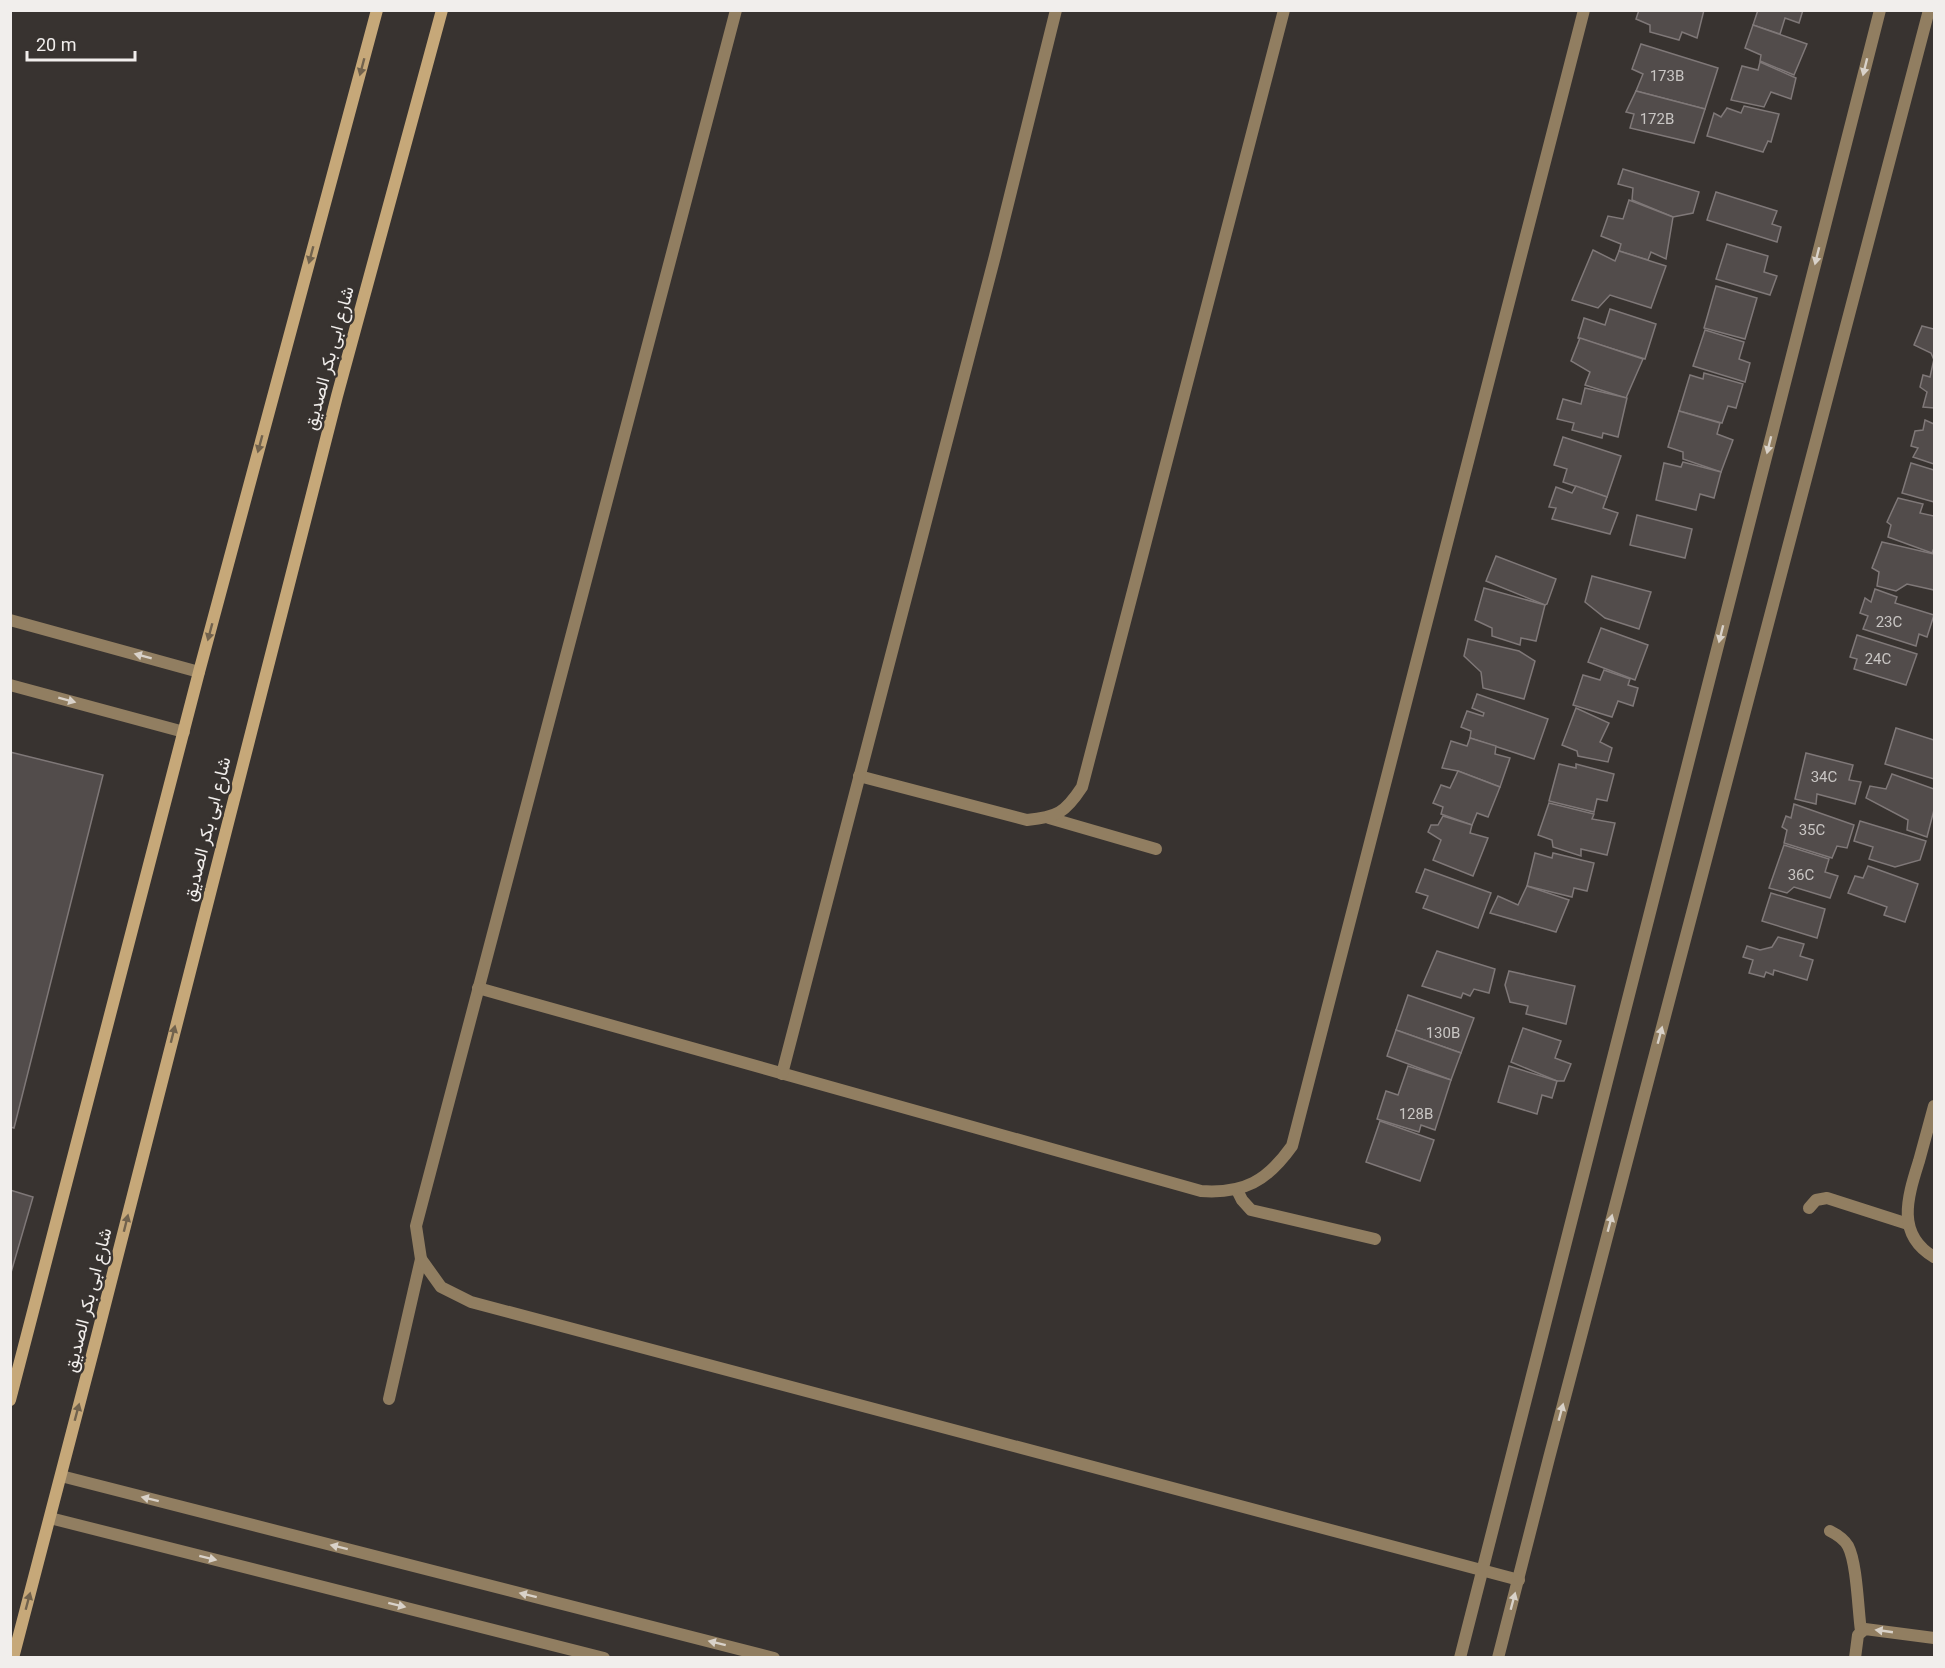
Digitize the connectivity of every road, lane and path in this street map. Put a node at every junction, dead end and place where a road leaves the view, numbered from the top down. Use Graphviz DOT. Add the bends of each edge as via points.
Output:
graph roads {
  1 [pos="377,10"];
  2 [pos="442,10"];
  3 [pos="736,10"];
  4 [pos="1056,10"];
  5 [pos="1284,10"];
  6 [pos="1584,10"];
  7 [pos="1880,10"];
  8 [pos="1929,10"];
  9 [pos="10,620"];
  10 [pos="199,672"];
  11 [pos="10,685"];
  12 [pos="184,732"];
  13 [pos="859,776"];
  14 [pos="1049,818"];
  15 [pos="1156,849"];
  16 [pos="478,988"];
  17 [pos="782,1074"];
  18 [pos="1935,1106"];
  19 [pos="1237,1190"];
  20 [pos="1809,1209"];
  21 [pos="1908,1224"];
  22 [pos="1375,1239"];
  23 [pos="1935,1257"];
  24 [pos="421,1259"];
  25 [pos="10,1400"];
  26 [pos="389,1400"];
  27 [pos="61,1476"];
  28 [pos="50,1518"];
  29 [pos="1830,1531"];
  30 [pos="1482,1570"];
  31 [pos="1519,1580"];
  32 [pos="1861,1631"];
  33 [pos="1935,1638"];
  34 [pos="13,1658"];
  35 [pos="604,1658"];
  36 [pos="774,1658"];
  37 [pos="1460,1658"];
  38 [pos="1498,1658"];
  39 [pos="1855,1658"];
  1 -- 10 [label="main road, one-way"];
  27 -- 2 [label="main road, شارع ابى بكر الصديق, one-way" via="334,408"];
  3 -- 16 [label="street"];
  4 -- 13 [label="street"];
  5 -- 14 [label="street" via="1082,787 1069,806"];
  6 -- 19 [label="street" via="1292,1146 1278,1166"];
  7 -- 30 [label="street, one-way"];
  31 -- 8 [label="street, one-way"];
  10 -- 9 [label="street, one-way"];
  10 -- 12 [label="main road"];
  11 -- 12 [label="street, one-way"];
  12 -- 25 [label="main road"];
  13 -- 14 [label="street" via="1027,820"];
  13 -- 17 [label="street"];
  14 -- 15 [label="street"];
  16 -- 17 [label="street"];
  16 -- 24 [label="street" via="416,1226"];
  17 -- 19 [label="street" via="1201,1191"];
  18 -- 21 [label="street" via="1910,1189"];
  19 -- 22 [label="street" via="1251,1210"];
  20 -- 21 [label="street" via="1816,1200 1827,1198"];
  21 -- 23 [label="street" via="1916,1240"];
  24 -- 26 [label="street"];
  24 -- 30 [label="street" via="441,1287 471,1302"];
  27 -- 28 [label="main road, شارع ابى بكر الصديق"];
  36 -- 27 [label="street, one-way"];
  34 -- 28 [label="main road, شارع ابى بكر الصديق, one-way"];
  28 -- 35 [label="street, one-way"];
  29 -- 32 [label="street" via="1849,1547"];
  30 -- 31 [label="street"];
  30 -- 37 [label="street"];
  38 -- 31 [label="street, one-way"];
  33 -- 32 [label="street, one-way"];
  32 -- 39 [label="street" via="1856,1639"];
}
